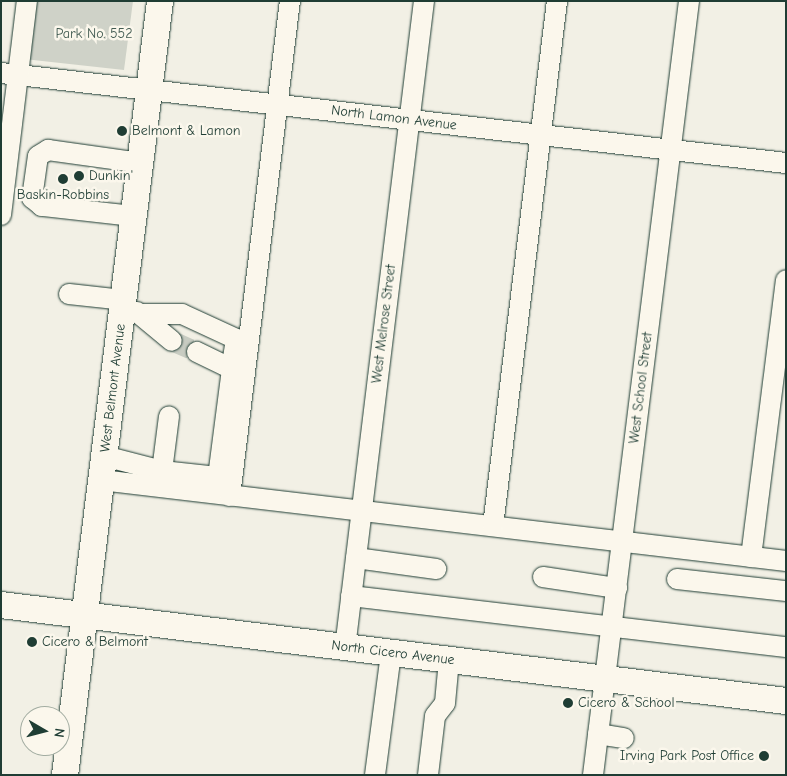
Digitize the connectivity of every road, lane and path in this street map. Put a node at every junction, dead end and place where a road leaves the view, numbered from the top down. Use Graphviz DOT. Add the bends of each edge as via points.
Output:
graph roads {
  1 [pos="27,1"];
  2 [pos="160,1"];
  3 [pos="290,1"];
  4 [pos="424,1"];
  5 [pos="558,1"];
  6 [pos="689,1"];
  7 [pos="10,74"];
  8 [pos="149,89"];
  9 [pos="278,104"];
  10 [pos="409,120"];
  11 [pos="541,135"];
  12 [pos="671,150"];
  13 [pos="140,163"];
  14 [pos="786,164"];
  15 [pos="1,216"];
  16 [pos="133,216"];
  17 [pos="786,280"];
  18 [pos="68,294"];
  19 [pos="129,307"];
  20 [pos="172,341"];
  21 [pos="197,352"];
  22 [pos="232,369"];
  23 [pos="169,416"];
  24 [pos="103,468"];
  25 [pos="162,471"];
  26 [pos="230,496"];
  27 [pos="361,511"];
  28 [pos="492,526"];
  29 [pos="622,542"];
  30 [pos="752,557"];
  31 [pos="356,558"];
  32 [pos="786,561"];
  33 [pos="436,569"];
  34 [pos="543,577"];
  35 [pos="677,578"];
  36 [pos="617,588"];
  37 [pos="786,591"];
  38 [pos="351,596"];
  39 [pos="1,605"];
  40 [pos="85,615"];
  41 [pos="612,627"];
  42 [pos="786,647"];
  43 [pos="345,648"];
  44 [pos="391,653"];
  45 [pos="449,660"];
  46 [pos="605,679"];
  47 [pos="786,701"];
  48 [pos="598,734"];
  49 [pos="624,738"];
  50 [pos="65,775"];
  51 [pos="376,775"];
  52 [pos="428,775"];
  53 [pos="593,775"];
  1 -- 7 [label="street"];
  2 -- 8 [label="main road, West Belmont Avenue"];
  3 -- 9 [label="street"];
  4 -- 10 [label="street, West Melrose Street"];
  5 -- 11 [label="street"];
  6 -- 12 [label="street, West School Street"];
  7 -- 8 [label="street, North Lamon Avenue"];
  7 -- 15 [label="street"];
  8 -- 9 [label="street, North Lamon Avenue"];
  8 -- 13 [label="main road, West Belmont Avenue"];
  9 -- 10 [label="street, North Lamon Avenue"];
  9 -- 26 [label="street"];
  10 -- 11 [label="street, North Lamon Avenue"];
  10 -- 27 [label="street, West Melrose Street"];
  11 -- 12 [label="street, North Lamon Avenue"];
  11 -- 28 [label="street"];
  12 -- 14 [label="street, North Lamon Avenue"];
  12 -- 29 [label="street, West School Street"];
  13 -- 16 [label="main road, West Belmont Avenue"];
  13 -- 16 [label="street" via="48,150 38,156 32,198 42,206"];
  16 -- 19 [label="main road, West Belmont Avenue"];
  17 -- 30 [label="street"];
  18 -- 19 [label="street"];
  19 -- 20 [label="street"];
  19 -- 22 [label="street" via="182,314 236,339"];
  19 -- 24 [label="main road, West Belmont Avenue"];
  21 -- 22 [label="street"];
  22 -- 25 [label="street" via="218,478"];
  23 -- 25 [label="street"];
  24 -- 25 [label="street"];
  24 -- 26 [label="street"];
  24 -- 40 [label="main road, West Belmont Avenue"];
  26 -- 27 [label="street"];
  27 -- 28 [label="street"];
  27 -- 31 [label="street, West Melrose Street"];
  28 -- 29 [label="street"];
  29 -- 30 [label="street"];
  29 -- 36 [label="street, West School Street"];
  30 -- 32 [label="street"];
  31 -- 33 [label="street"];
  31 -- 38 [label="street, West Melrose Street"];
  34 -- 36 [label="street"];
  35 -- 37 [label="street"];
  36 -- 41 [label="street, West School Street"];
  38 -- 41 [label="street"];
  38 -- 43 [label="street, West Melrose Street"];
  39 -- 40 [label="main road, North Cicero Avenue"];
  40 -- 43 [label="main road, North Cicero Avenue"];
  40 -- 50 [label="main road, West Belmont Avenue"];
  41 -- 42 [label="street"];
  41 -- 46 [label="street, West School Street"];
  43 -- 44 [label="main road, North Cicero Avenue"];
  44 -- 45 [label="main road, North Cicero Avenue"];
  44 -- 51 [label="street"];
  45 -- 46 [label="main road, North Cicero Avenue"];
  45 -- 52 [label="street" via="445,703 435,716"];
  46 -- 47 [label="main road, North Cicero Avenue"];
  46 -- 48 [label="street, West School Street"];
  48 -- 49 [label="street"];
  48 -- 53 [label="street, West School Street"];
}
